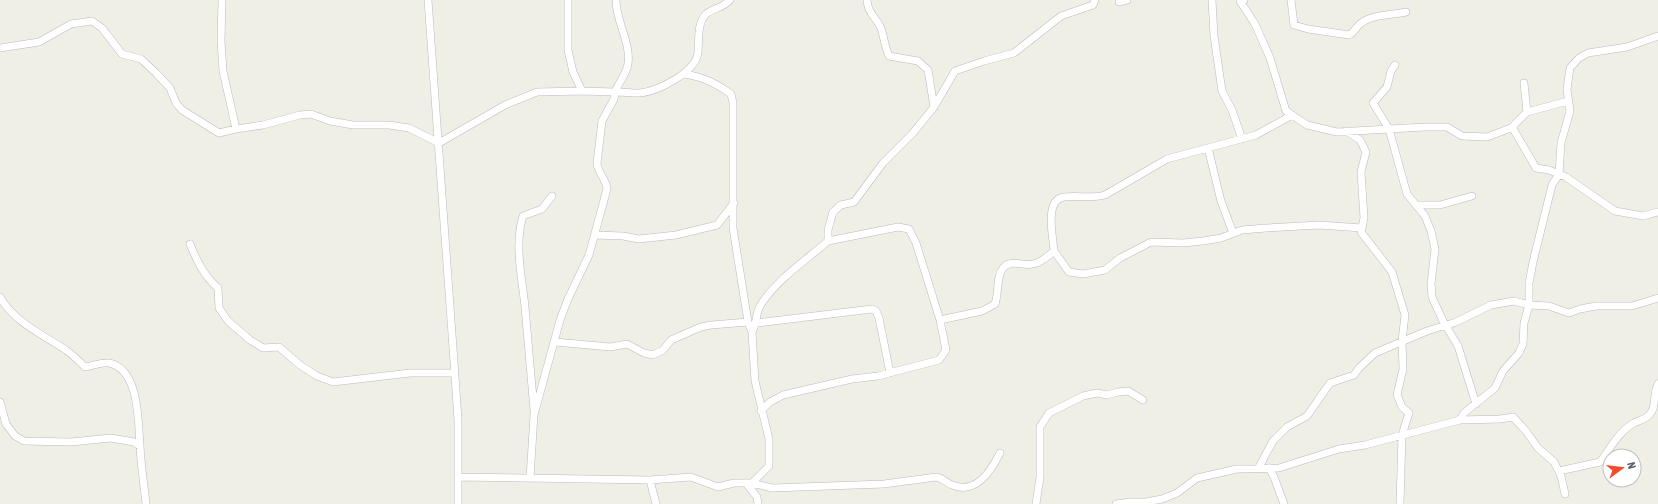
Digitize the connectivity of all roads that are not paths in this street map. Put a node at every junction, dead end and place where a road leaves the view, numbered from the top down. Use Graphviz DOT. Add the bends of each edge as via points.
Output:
graph roads {
  1 [pos="222,0"];
  2 [pos="428,0"];
  3 [pos="568,0"];
  4 [pos="616,0"];
  5 [pos="730,0"];
  6 [pos="867,0"];
  7 [pos="1095,0"];
  8 [pos="1127,0"];
  9 [pos="1212,0"];
  10 [pos="1240,0"];
  11 [pos="1291,0"];
  12 [pos="1119,2"];
  13 [pos="1406,12"];
  14 [pos="1658,36"];
  15 [pos="0,48"];
  16 [pos="1395,65"];
  17 [pos="684,74"];
  18 [pos="1524,83"];
  19 [pos="582,91"];
  20 [pos="615,92"];
  21 [pos="1568,101"];
  22 [pos="934,107"];
  23 [pos="1528,112"];
  24 [pos="1292,115"];
  25 [pos="1512,127"];
  26 [pos="236,129"];
  27 [pos="1389,130"];
  28 [pos="1346,131"];
  29 [pos="1242,139"];
  30 [pos="439,143"];
  31 [pos="1208,148"];
  32 [pos="1559,174"];
  33 [pos="552,196"];
  34 [pos="1472,196"];
  35 [pos="734,203"];
  36 [pos="1416,205"];
  37 [pos="1658,213"];
  38 [pos="1362,228"];
  39 [pos="1233,233"];
  40 [pos="595,235"];
  41 [pos="828,241"];
  42 [pos="190,244"];
  43 [pos="1054,251"];
  44 [pos="0,297"];
  45 [pos="1658,298"];
  46 [pos="1529,306"];
  47 [pos="940,320"];
  48 [pos="748,322"];
  49 [pos="757,323"];
  50 [pos="1445,325"];
  51 [pos="752,332"];
  52 [pos="1402,341"];
  53 [pos="555,342"];
  54 [pos="455,373"];
  55 [pos="890,373"];
  56 [pos="1658,384"];
  57 [pos="1143,400"];
  58 [pos="0,402"];
  59 [pos="1476,404"];
  60 [pos="761,411"];
  61 [pos="534,415"];
  62 [pos="1460,420"];
  63 [pos="1402,435"];
  64 [pos="140,446"];
  65 [pos="1000,453"];
  66 [pos="1269,468"];
  67 [pos="1258,469"];
  68 [pos="1559,471"];
  69 [pos="459,477"];
  70 [pos="530,478"];
  71 [pos="650,480"];
  72 [pos="749,483"];
  73 [pos="1565,494"];
  74 [pos="146,504"];
  75 [pos="458,504"];
  76 [pos="656,504"];
  77 [pos="758,504"];
  78 [pos="1036,504"];
  79 [pos="1116,504"];
  80 [pos="1284,504"];
  81 [pos="1400,504"];
  1 -- 26 [label="street" via="223,71"];
  2 -- 30 [label="street"];
  3 -- 19 [label="street" via="568,50 573,72"];
  4 -- 20 [label="street" via="617,14 628,52 628,66"];
  5 -- 17 [label="street" via="725,6 706,14 700,27 697,55"];
  6 -- 22 [label="street" via="867,9 881,28 889,56 918,61 928,70"];
  7 -- 22 [label="street" via="1093,5 1061,16 1014,53 954,72"];
  8 -- 12 [label="street"];
  9 -- 29 [label="street" via="1222,91"];
  10 -- 24 [label="street" via="1255,24 1270,58 1283,103"];
  11 -- 13 [label="street" via="1294,25 1349,35 1360,24 1370,19"];
  14 -- 21 [label="street" via="1618,50 1596,51 1579,58 1570,68"];
  15 -- 26 [label="street" via="39,42 71,24 92,21 102,28 122,54 141,59 156,73 170,88 182,110 219,133"];
  16 -- 27 [label="street" via="1388,87 1373,103"];
  17 -- 20 [label="street" via="653,90 640,93"];
  17 -- 35 [label="street" via="702,76 731,94"];
  18 -- 23 [label="street"];
  19 -- 20 [label="street"];
  19 -- 30 [label="street" via="537,92 505,105"];
  20 -- 40 [label="street" via="602,121 597,163 607,189"];
  21 -- 23 [label="street"];
  21 -- 32 [label="street" via="1570,111 1561,143"];
  22 -- 41 [label="street" via="914,133 882,163 854,202 841,205 833,212"];
  23 -- 25 [label="street"];
  24 -- 28 [label="street" via="1307,125 1338,132"];
  24 -- 29 [label="street" via="1270,129"];
  25 -- 27 [label="street" via="1487,137 1462,136 1447,127 1425,126"];
  25 -- 32 [label="street" via="1536,168"];
  26 -- 30 [label="street" via="263,125 300,114 311,114 353,125 409,128"];
  27 -- 28 [label="street"];
  27 -- 36 [label="street" via="1407,194"];
  28 -- 38 [label="street" via="1360,140 1366,152 1361,172 1364,218"];
  29 -- 31 [label="street"];
  30 -- 54 [label="street"];
  31 -- 39 [label="street" via="1220,201"];
  31 -- 43 [label="street" via="1167,159 1105,195 1096,198 1063,197 1056,200 1051,207"];
  32 -- 37 [label="street" via="1616,211 1643,216"];
  32 -- 46 [label="street" via="1552,185 1533,262 1529,283"];
  33 -- 61 [label="street" via="542,209 523,216 519,229 520,270"];
  34 -- 36 [label="street" via="1440,205"];
  35 -- 40 [label="street" via="717,225 676,236 639,239"];
  35 -- 48 [label="street" via="733,228"];
  36 -- 50 [label="street" via="1425,216 1431,230 1435,249 1432,297"];
  38 -- 39 [label="street" via="1319,225 1242,230"];
  38 -- 52 [label="street" via="1361,232 1392,272 1405,315"];
  39 -- 43 [label="street" via="1203,241 1151,242 1120,258 1105,270 1083,274 1069,272"];
  40 -- 53 [label="street" via="589,255 568,299"];
  41 -- 47 [label="street" via="898,227 909,229 916,242"];
  41 -- 49 [label="street" via="768,294 759,307"];
  42 -- 54 [label="street" via="210,282 218,288 219,308 228,321 263,348 279,347 318,376 332,382 410,373"];
  43 -- 47 [label="street" via="1032,265 1014,262 1004,268 999,278 995,304 982,311"];
  44 -- 64 [label="street" via="27,325 68,352 85,367 109,363 124,371 133,389 138,411"];
  45 -- 46 [label="street" via="1632,306 1596,306 1580,308 1569,313 1549,306"];
  46 -- 50 [label="street" via="1514,301 1491,305"];
  46 -- 59 [label="street" via="1524,323 1523,344 1503,371 1495,388"];
  47 -- 55 [label="street" via="946,344 944,355 939,360"];
  48 -- 51 [label="street"];
  48 -- 53 [label="street" via="701,327 671,340 663,350 653,355 628,344 610,347"];
  49 -- 51 [label="street"];
  49 -- 55 [label="street" via="872,309 876,311 878,318"];
  50 -- 52 [label="street"];
  50 -- 59 [label="street" via="1458,346"];
  51 -- 60 [label="street"];
  52 -- 63 [label="street" via="1403,369 1397,395 1402,407 1409,413"];
  52 -- 67 [label="street" via="1375,353 1354,375 1330,383 1307,416 1287,427 1273,442"];
  53 -- 61 [label="street"];
  54 -- 69 [label="street"];
  55 -- 60 [label="street" via="783,395"];
  56 -- 68 [label="street" via="1654,392 1653,410 1647,418 1622,432 1600,462"];
  57 -- 78 [label="street" via="1128,391 1097,394 1084,396 1048,413 1040,427 1040,477"];
  58 -- 64 [label="street" via="6,424 15,436 24,440 71,442 111,438 134,442"];
  59 -- 62 [label="street" via="1464,413"];
  60 -- 72 [label="street" via="769,439 769,466"];
  61 -- 70 [label="street"];
  62 -- 63 [label="street"];
  62 -- 68 [label="street" via="1513,417 1538,448 1554,462"];
  63 -- 66 [label="street"];
  63 -- 81 [label="street"];
  64 -- 74 [label="street"];
  65 -- 72 [label="street" via="991,471 973,486 962,488 936,477 884,484 772,488"];
  66 -- 67 [label="street"];
  66 -- 80 [label="street"];
  67 -- 79 [label="street" via="1237,469 1197,478 1177,493 1162,499"];
  68 -- 73 [label="street"];
  69 -- 70 [label="street"];
  69 -- 75 [label="street"];
  70 -- 71 [label="street"];
  71 -- 72 [label="street" via="690,477 718,487"];
  71 -- 76 [label="street"];
  72 -- 77 [label="street"];
}
